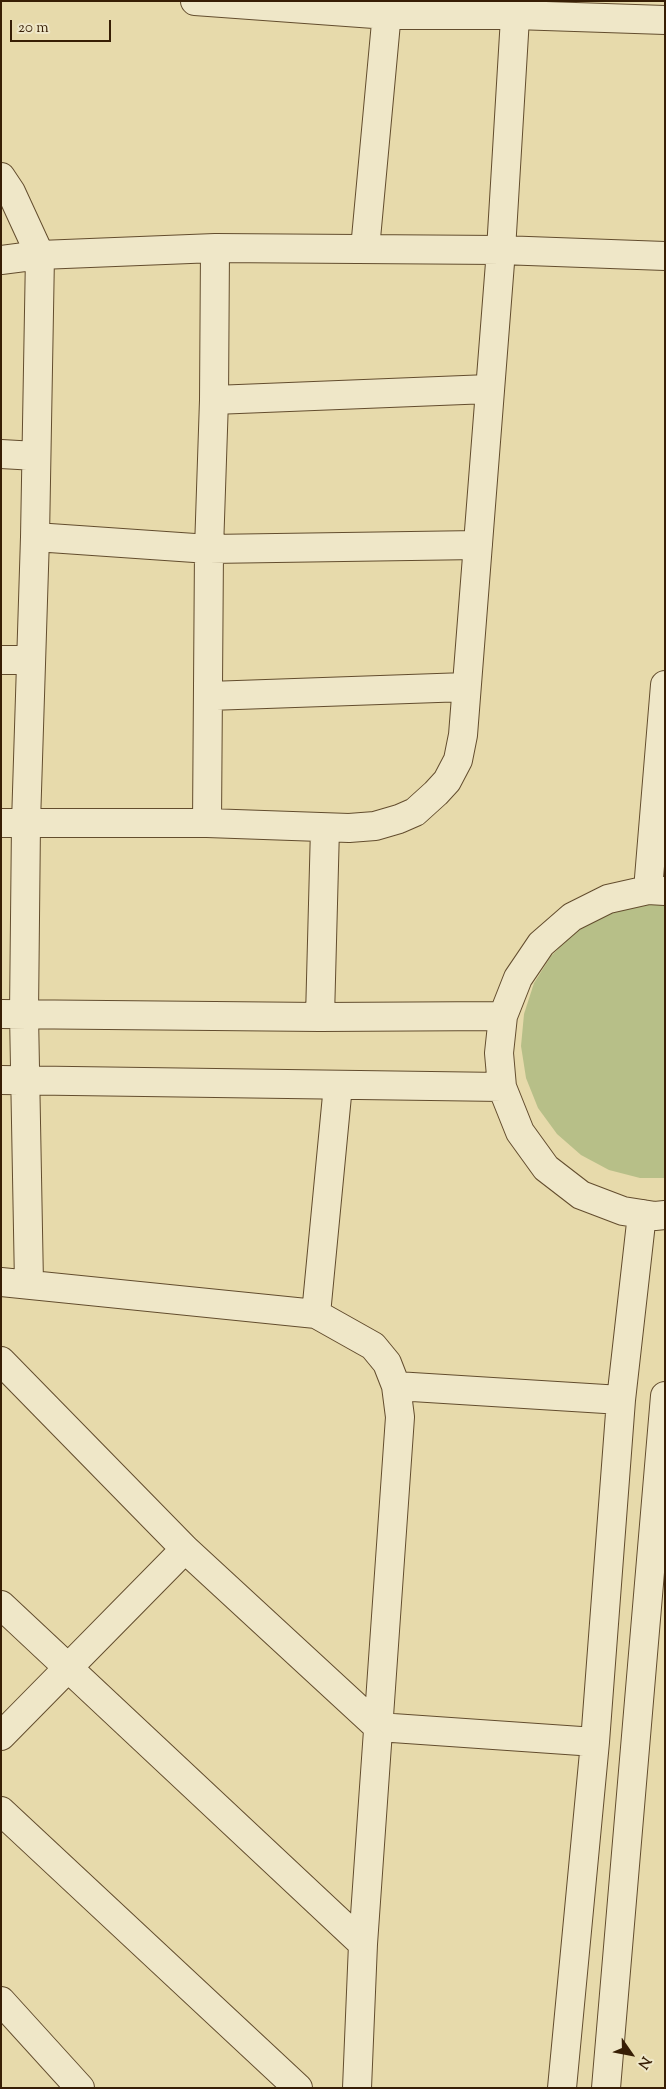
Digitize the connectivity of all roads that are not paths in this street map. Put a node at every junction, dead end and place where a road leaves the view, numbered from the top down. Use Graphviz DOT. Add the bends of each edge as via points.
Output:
graph roads {
  1 [pos="197,1"];
  2 [pos="388,8"];
  3 [pos="516,8"];
  4 [pos="665,20"];
  5 [pos="1,178"];
  6 [pos="215,248"];
  7 [pos="365,249"];
  8 [pos="501,250"];
  9 [pos="40,254"];
  10 [pos="665,256"];
  11 [pos="1,260"];
  12 [pos="489,389"];
  13 [pos="214,400"];
  14 [pos="1,454"];
  15 [pos="36,456"];
  16 [pos="35,537"];
  17 [pos="478,545"];
  18 [pos="209,549"];
  19 [pos="1,660"];
  20 [pos="30,660"];
  21 [pos="665,685"];
  22 [pos="466,687"];
  23 [pos="209,696"];
  24 [pos="13,823"];
  25 [pos="207,823"];
  26 [pos="325,828"];
  27 [pos="657,891"];
  28 [pos="13,1014"];
  29 [pos="503,1016"];
  30 [pos="320,1017"];
  31 [pos="13,1080"];
  32 [pos="338,1085"];
  33 [pos="502,1087"];
  34 [pos="653,1215"];
  35 [pos="1,1282"];
  36 [pos="29,1284"];
  37 [pos="316,1314"];
  38 [pos="1,1361"];
  39 [pos="396,1386"];
  40 [pos="665,1396"];
  41 [pos="622,1400"];
  42 [pos="185,1549"];
  43 [pos="1,1604"];
  44 [pos="68,1669"];
  45 [pos="378,1727"];
  46 [pos="1,1736"];
  47 [pos="595,1742"];
  48 [pos="1,1811"];
  49 [pos="363,1944"];
  50 [pos="1,2000"];
  51 [pos="80,2088"];
  52 [pos="298,2088"];
  53 [pos="357,2088"];
  54 [pos="562,2088"];
  55 [pos="606,2088"];
  1 -- 2 [label="street"];
  2 -- 3 [label="street"];
  2 -- 7 [label="street"];
  3 -- 4 [label="street"];
  3 -- 8 [label="street"];
  5 -- 9 [label="street" via="11,192"];
  6 -- 7 [label="street"];
  6 -- 9 [label="street"];
  6 -- 13 [label="street"];
  7 -- 8 [label="street"];
  8 -- 10 [label="street"];
  8 -- 12 [label="street"];
  9 -- 11 [label="street"];
  9 -- 15 [label="street"];
  12 -- 13 [label="street"];
  12 -- 17 [label="street"];
  13 -- 18 [label="street"];
  14 -- 15 [label="street"];
  15 -- 16 [label="street"];
  16 -- 18 [label="street"];
  16 -- 20 [label="street"];
  17 -- 18 [label="street"];
  17 -- 22 [label="street"];
  18 -- 23 [label="street"];
  19 -- 20 [label="street"];
  20 -- 24 [label="street"];
  21 -- 27 [label="street"];
  22 -- 23 [label="street"];
  22 -- 26 [label="street" via="462,747 447,781 436,793 415,812 399,819 375,826"];
  23 -- 25 [label="street"];
  24 -- 25 [label="street"];
  24 -- 28 [label="street"];
  25 -- 26 [label="street"];
  26 -- 30 [label="street"];
  27 -- 29 [label="street" via="608,899 572,917 541,944 518,978"];
  28 -- 30 [label="street"];
  28 -- 31 [label="street"];
  29 -- 30 [label="street"];
  29 -- 33 [label="street" via="499,1054"];
  31 -- 32 [label="street"];
  31 -- 36 [label="street"];
  32 -- 33 [label="street"];
  32 -- 37 [label="street"];
  33 -- 34 [label="street" via="520,1132 546,1168 582,1195 623,1211"];
  34 -- 41 [label="street"];
  35 -- 36 [label="street"];
  36 -- 37 [label="street"];
  37 -- 39 [label="street" via="373,1346 387,1363"];
  38 -- 42 [label="street"];
  39 -- 41 [label="street"];
  39 -- 45 [label="street" via="400,1417"];
  40 -- 55 [label="street"];
  41 -- 47 [label="street"];
  42 -- 44 [label="street"];
  42 -- 45 [label="street"];
  43 -- 44 [label="street"];
  44 -- 46 [label="street"];
  44 -- 49 [label="street"];
  45 -- 47 [label="street"];
  45 -- 49 [label="street"];
  47 -- 54 [label="street"];
  48 -- 52 [label="street"];
  49 -- 53 [label="street"];
  50 -- 51 [label="street"];
}
